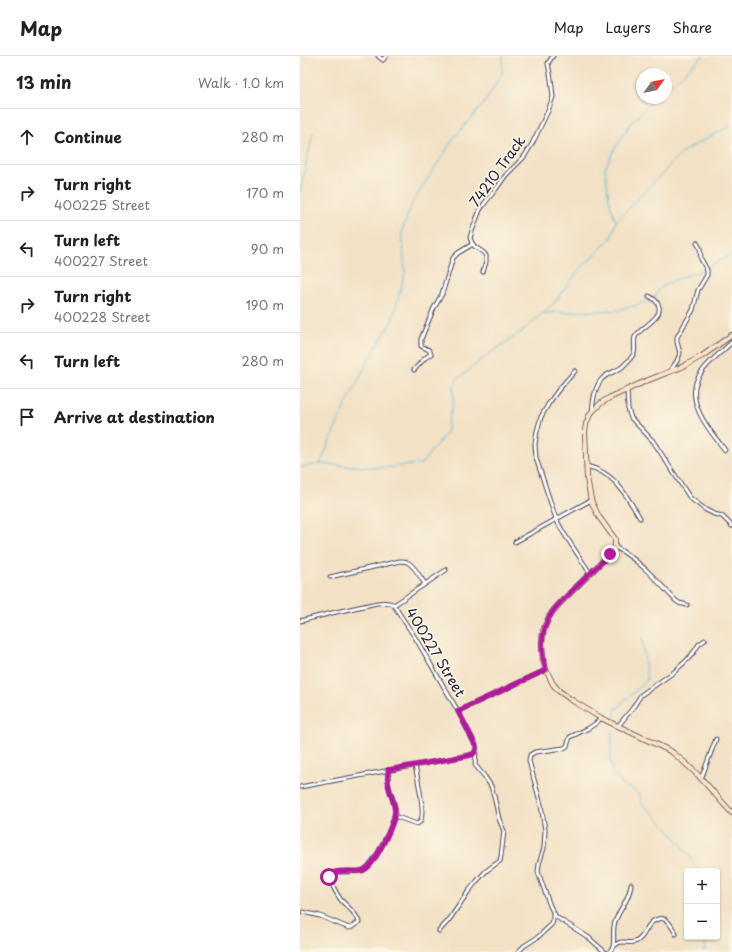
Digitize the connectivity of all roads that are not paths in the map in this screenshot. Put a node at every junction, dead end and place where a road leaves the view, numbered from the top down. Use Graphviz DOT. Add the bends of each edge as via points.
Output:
graph roads {
  1 [pos="378,56"];
  2 [pos="386,56"];
  3 [pos="553,56"];
  4 [pos="697,243"];
  5 [pos="473,244"];
  6 [pos="483,272"];
  7 [pos="649,296"];
  8 [pos="732,335"];
  9 [pos="732,342"];
  10 [pos="414,370"];
  11 [pos="575,371"];
  12 [pos="668,372"];
  13 [pos="627,389"];
  14 [pos="592,413"];
  15 [pos="725,450"];
  16 [pos="586,466"];
  17 [pos="592,500"];
  18 [pos="640,518"];
  19 [pos="556,519"];
  20 [pos="732,526"];
  21 [pos="515,542"];
  22 [pos="615,547"];
  23 [pos="446,570"];
  24 [pos="590,573"];
  25 [pos="330,577"];
  26 [pos="425,584"];
  27 [pos="687,604"];
  28 [pos="394,605"];
  29 [pos="300,621"];
  30 [pos="705,640"];
  31 [pos="546,670"];
  32 [pos="458,711"];
  33 [pos="601,718"];
  34 [pos="618,726"];
  35 [pos="716,739"];
  36 [pos="476,751"];
  37 [pos="415,766"];
  38 [pos="388,770"];
  39 [pos="701,779"];
  40 [pos="300,787"];
  41 [pos="732,813"];
  42 [pos="394,816"];
  43 [pos="631,884"];
  44 [pos="303,912"];
  45 [pos="553,913"];
  46 [pos="439,931"];
  47 [pos="676,934"];
  48 [pos="612,949"];
  49 [pos="600,951"];
  50 [pos="518,952"];
  51 [pos="605,952"];
  52 [pos="609,952"];
  1 -- 2 [label="street" via="383,60"];
  3 -- 5 [label="street, 74210 Track" via="548,63 553,97 548,111 524,156 480,210 471,236"];
  4 -- 12 [label="street" via="707,275 698,290 693,310 677,337 679,358"];
  5 -- 6 [label="street" via="486,256"];
  5 -- 10 [label="street" via="453,258 442,294 421,339 422,346 431,354"];
  7 -- 14 [label="street" via="658,305 658,315 635,337 634,354 619,369 602,379 595,392"];
  8 -- 12 [label="street" via="702,356"];
  9 -- 15 [label="street" via="700,374 694,393 708,428"];
  11 -- 19 [label="street" via="559,389 541,417 535,444 536,458"];
  12 -- 13 [label="street"];
  13 -- 14 [label="street" via="601,403"];
  13 -- 20 [label="street" via="631,418 653,441 690,498 706,510 722,516"];
  14 -- 16 [label="street" via="585,432"];
  16 -- 17 [label="street"];
  16 -- 18 [label="street" via="600,470 617,483"];
  17 -- 19 [label="street"];
  17 -- 22 [label="street" via="599,517 615,539"];
  19 -- 21 [label="street"];
  19 -- 24 [label="street"];
  22 -- 24 [label="street"];
  22 -- 27 [label="street" via="651,574 675,600"];
  23 -- 26 [label="street"];
  24 -- 31 [label="street" via="549,617 543,631 542,643"];
  25 -- 26 [label="street" via="404,561 411,565"];
  26 -- 28 [label="street"];
  28 -- 29 [label="street, 400227 Street" via="380,603"];
  28 -- 32 [label="street, 400227 Street"];
  30 -- 34 [label="street" via="674,672 639,696"];
  31 -- 32 [label="street"];
  31 -- 33 [label="street" via="553,684 565,696"];
  32 -- 36 [label="street, 400227 Street" via="476,746"];
  33 -- 34 [label="street"];
  33 -- 45 [label="street" via="587,729 570,737 564,748 544,750 530,756 545,830 538,872"];
  34 -- 39 [label="street" via="672,752"];
  35 -- 39 [label="street"];
  36 -- 37 [label="street" via="473,754"];
  36 -- 46 [label="street, 400227 Street" via="475,765 491,786 504,831 500,861 476,881"];
  37 -- 38 [label="street"];
  37 -- 42 [label="street" via="422,810 420,821 417,824"];
  38 -- 40 [label="street"];
  38 -- 42 [label="street"];
  39 -- 41 [label="street"];
  42 -- 44 [label="street" via="383,844 367,869 336,872 329,876 340,897 359,922 349,928"];
  43 -- 48 [label="street" via="628,898 615,923"];
  45 -- 49 [label="street" via="595,943"];
  45 -- 50 [label="street" via="552,924"];
  47 -- 48 [label="street" via="662,918 651,923 639,940 633,943 620,942"];
  48 -- 52 [label="street"];
  49 -- 51 [label="street"];
}
